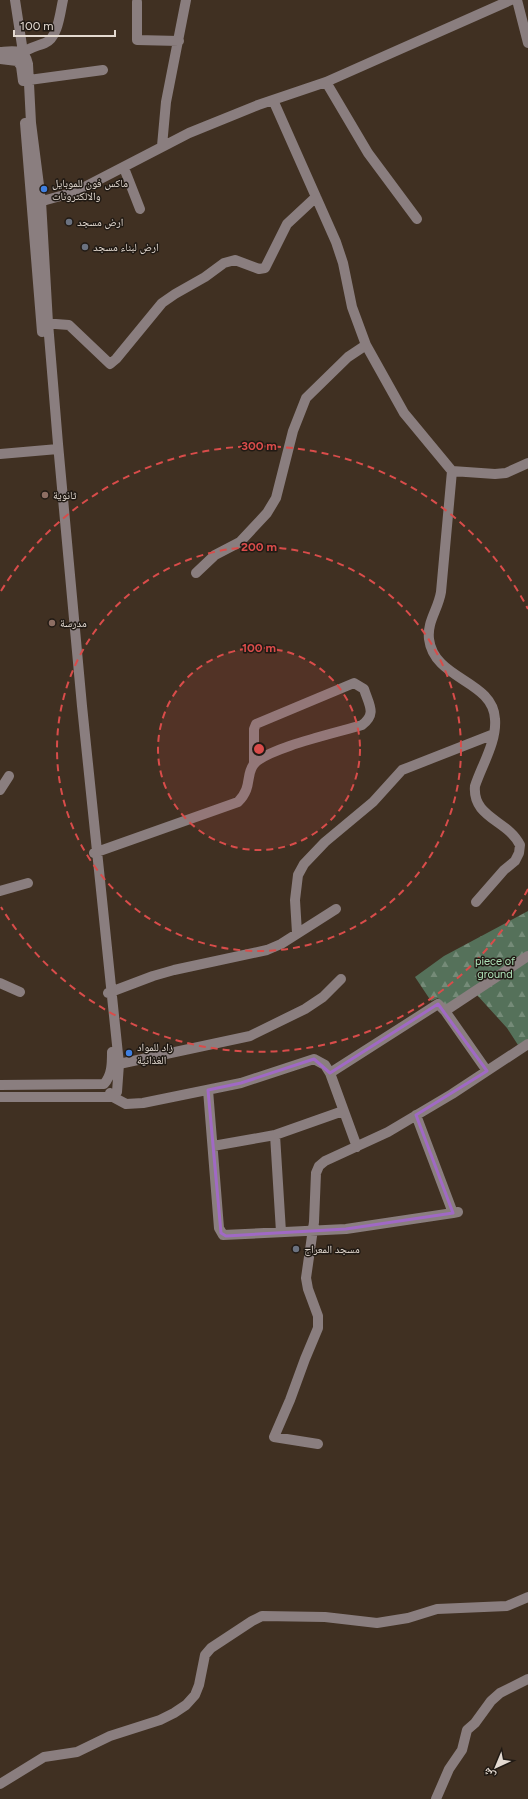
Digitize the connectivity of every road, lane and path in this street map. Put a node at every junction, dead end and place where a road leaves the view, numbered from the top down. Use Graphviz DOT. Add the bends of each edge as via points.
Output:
graph roads {
  1 [pos="15,0"];
  2 [pos="63,0"];
  3 [pos="186,0"];
  4 [pos="511,0"];
  5 [pos="517,0"];
  6 [pos="137,2"];
  7 [pos="179,41"];
  8 [pos="528,43"];
  9 [pos="0,52"];
  10 [pos="23,52"];
  11 [pos="0,59"];
  12 [pos="15,60"];
  13 [pos="103,70"];
  14 [pos="29,80"];
  15 [pos="326,82"];
  16 [pos="273,100"];
  17 [pos="162,146"];
  18 [pos="124,168"];
  19 [pos="316,197"];
  20 [pos="36,201"];
  21 [pos="140,209"];
  22 [pos="417,219"];
  23 [pos="44,323"];
  24 [pos="366,345"];
  25 [pos="56,447"];
  26 [pos="0,450"];
  27 [pos="0,454"];
  28 [pos="528,463"];
  29 [pos="452,471"];
  30 [pos="196,574"];
  31 [pos="494,734"];
  32 [pos="254,764"];
  33 [pos="9,776"];
  34 [pos="0,790"];
  35 [pos="96,852"];
  36 [pos="28,883"];
  37 [pos="0,891"];
  38 [pos="476,902"];
  39 [pos="336,909"];
  40 [pos="297,933"];
  41 [pos="528,956"];
  42 [pos="341,979"];
  43 [pos="0,983"];
  44 [pos="20,992"];
  45 [pos="110,992"];
  46 [pos="446,1011"];
  47 [pos="528,1046"];
  48 [pos="119,1064"];
  49 [pos="488,1071"];
  50 [pos="330,1073"];
  51 [pos="104,1084"];
  52 [pos="0,1085"];
  53 [pos="208,1090"];
  54 [pos="0,1097"];
  55 [pos="113,1097"];
  56 [pos="343,1111"];
  57 [pos="416,1115"];
  58 [pos="275,1135"];
  59 [pos="213,1146"];
  60 [pos="357,1146"];
  61 [pos="313,1230"];
  62 [pos="281,1232"];
  63 [pos="318,1444"];
  64 [pos="528,1597"];
  65 [pos="528,1679"];
  66 [pos="0,1784"];
  67 [pos="436,1799"];
  1 -- 10 [label="street"];
  2 -- 10 [label="street" via="51,39"];
  3 -- 7 [label="street"];
  4 -- 15 [label="street"];
  5 -- 8 [label="street"];
  6 -- 7 [label="street" via="137,40"];
  7 -- 17 [label="street" via="166,102"];
  9 -- 10 [label="street"];
  10 -- 12 [label="street"];
  10 -- 14 [label="street" via="27,59"];
  11 -- 12 [label="street"];
  12 -- 20 [label="street" via="21,66 25,128"];
  13 -- 14 [label="street"];
  14 -- 20 [label="street"];
  15 -- 16 [label="street"];
  15 -- 22 [label="street" via="368,153"];
  16 -- 17 [label="street" via="235,113"];
  16 -- 19 [label="street"];
  17 -- 18 [label="street"];
  18 -- 20 [label="street" via="75,192"];
  18 -- 21 [label="street"];
  19 -- 23 [label="street" via="287,224 266,268 260,269 235,260 224,263 162,303 110,364 69,325"];
  19 -- 24 [label="street" via="343,263 352,307"];
  20 -- 23 [label="street"];
  23 -- 25 [label="street"];
  24 -- 29 [label="street" via="404,413"];
  24 -- 30 [label="street" via="348,357 306,398 293,431 276,498 267,513 240,542 215,555"];
  25 -- 26 [label="street"];
  25 -- 27 [label="street"];
  25 -- 35 [label="street"];
  28 -- 29 [label="street" via="514,470 495,474"];
  29 -- 31 [label="street" via="441,592 430,620 429,640 431,650 441,665 482,694 490,703 495,718"];
  31 -- 38 [label="street" via="475,786 476,800 482,810 500,823 520,845 515,861"];
  31 -- 40 [label="street" via="402,770 373,802 325,842 304,864 298,875 295,900"];
  32 -- 32 [label="street" via="273,753 362,726 372,714 364,689 354,683 256,724"];
  32 -- 35 [label="street" via="246,794 238,802"];
  33 -- 34 [label="street"];
  35 -- 45 [label="street"];
  36 -- 37 [label="street"];
  39 -- 40 [label="street"];
  40 -- 45 [label="street" via="267,950 167,972"];
  41 -- 46 [label="street"];
  42 -- 48 [label="street" via="304,1009 250,1036"];
  43 -- 44 [label="street"];
  45 -- 48 [label="street"];
  45 -- 51 [label="street" via="112,1064"];
  46 -- 49 [label="street"];
  46 -- 50 [label="street" via="438,1004"];
  47 -- 49 [label="street"];
  48 -- 55 [label="street" via="117,1092"];
  49 -- 57 [label="street"];
  50 -- 53 [label="street" via="325,1065 314,1059 241,1083"];
  50 -- 56 [label="street"];
  51 -- 52 [label="street"];
  51 -- 55 [label="street"];
  53 -- 55 [label="street" via="126,1104"];
  53 -- 59 [label="street"];
  54 -- 55 [label="street"];
  56 -- 58 [label="street"];
  56 -- 60 [label="street"];
  57 -- 60 [label="street" via="388,1132"];
  57 -- 61 [label="street" via="456,1212 346,1229"];
  58 -- 59 [label="street"];
  58 -- 62 [label="street"];
  59 -- 62 [label="street" via="221,1233 226,1236"];
  60 -- 61 [label="street" via="319,1166 316,1173"];
  61 -- 62 [label="street"];
  61 -- 63 [label="street" via="307,1265 307,1284 318,1316 318,1328 274,1437"];
  64 -- 66 [label="street" via="507,1606 437,1609 408,1618 377,1623 325,1617 262,1616 211,1648 205,1656 199,1685 194,1695 186,1705 174,1713 110,1736 77,1752 44,1757"];
  65 -- 67 [label="street" via="500,1693 467,1730 462,1750 449,1769"];
}
